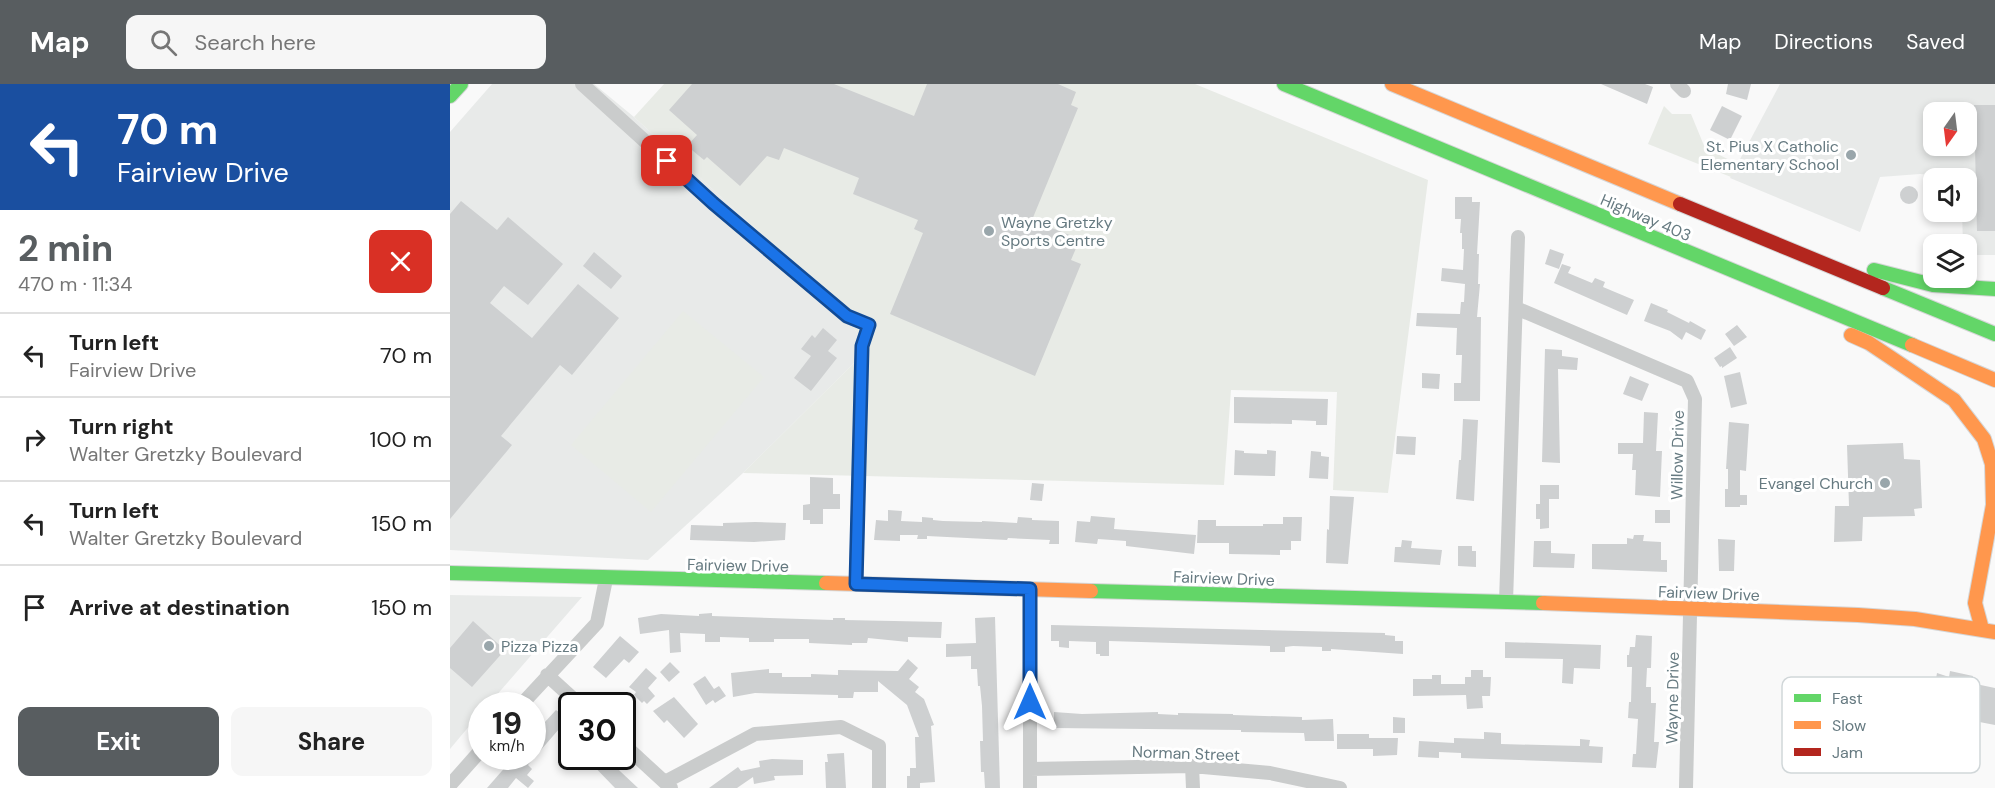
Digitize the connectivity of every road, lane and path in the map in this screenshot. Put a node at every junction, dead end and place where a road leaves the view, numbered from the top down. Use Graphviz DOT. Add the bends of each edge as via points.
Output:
graph roads {
  1 [pos="461,84"];
  2 [pos="582,84"];
  3 [pos="1284,84"];
  4 [pos="1392,84"];
  5 [pos="450,96"];
  6 [pos="1741,230"];
  7 [pos="1518,237"];
  8 [pos="1678,248"];
  9 [pos="1995,289"];
  10 [pos="1516,308"];
  11 [pos="1995,334"];
  12 [pos="1995,380"];
  13 [pos="450,573"];
  14 [pos="606,579"];
  15 [pos="856,584"];
  16 [pos="1030,589"];
  17 [pos="1506,602"];
  18 [pos="1690,609"];
  19 [pos="1995,614"];
  20 [pos="1988,631"];
  21 [pos="547,675"];
  22 [pos="532,692"];
  23 [pos="566,692"];
  24 [pos="636,756"];
  25 [pos="468,765"];
  26 [pos="1192,766"];
  27 [pos="1030,769"];
  28 [pos="450,785"];
  29 [pos="668,785"];
  30 [pos="879,788"];
  31 [pos="1030,788"];
  32 [pos="1193,788"];
  33 [pos="1340,788"];
  34 [pos="1686,788"];
  1 -- 5 [label="main road"];
  2 -- 15 [label="street" via="816,290 847,316 869,325 862,346"];
  3 -- 8 [label="main road, Highway 403"];
  4 -- 6 [label="main road, Highway 403"];
  6 -- 9 [label="main road" via="1893,277 1970,290"];
  6 -- 11 [label="main road, Highway 403"];
  7 -- 10 [label="street"];
  8 -- 12 [label="main road, Highway 403"];
  8 -- 20 [label="main road" via="1726,276 1869,343 1954,400 1984,439 1992,464 1993,505 1975,603"];
  10 -- 17 [label="street"];
  10 -- 18 [label="street, Willow Drive" via="1687,381 1695,399"];
  13 -- 14 [label="main road, Fairview Drive"];
  14 -- 15 [label="main road, Fairview Drive"];
  14 -- 21 [label="street" via="597,623"];
  15 -- 16 [label="main road, Fairview Drive"];
  16 -- 17 [label="main road, Fairview Drive"];
  16 -- 27 [label="street"];
  17 -- 18 [label="main road, Fairview Drive"];
  18 -- 20 [label="main road, Fairview Drive" via="1915,619"];
  18 -- 34 [label="street, Wayne Drive"];
  19 -- 20 [label="main road"];
  21 -- 22 [label="street"];
  21 -- 23 [label="street"];
  24 -- 29 [label="street"];
  25 -- 28 [label="street"];
  26 -- 27 [label="street, Norman Street"];
  26 -- 32 [label="street"];
  26 -- 33 [label="street, Norman Street" via="1270,773"];
  27 -- 31 [label="street"];
  29 -- 30 [label="street" via="755,734 841,727 879,746"];
}
